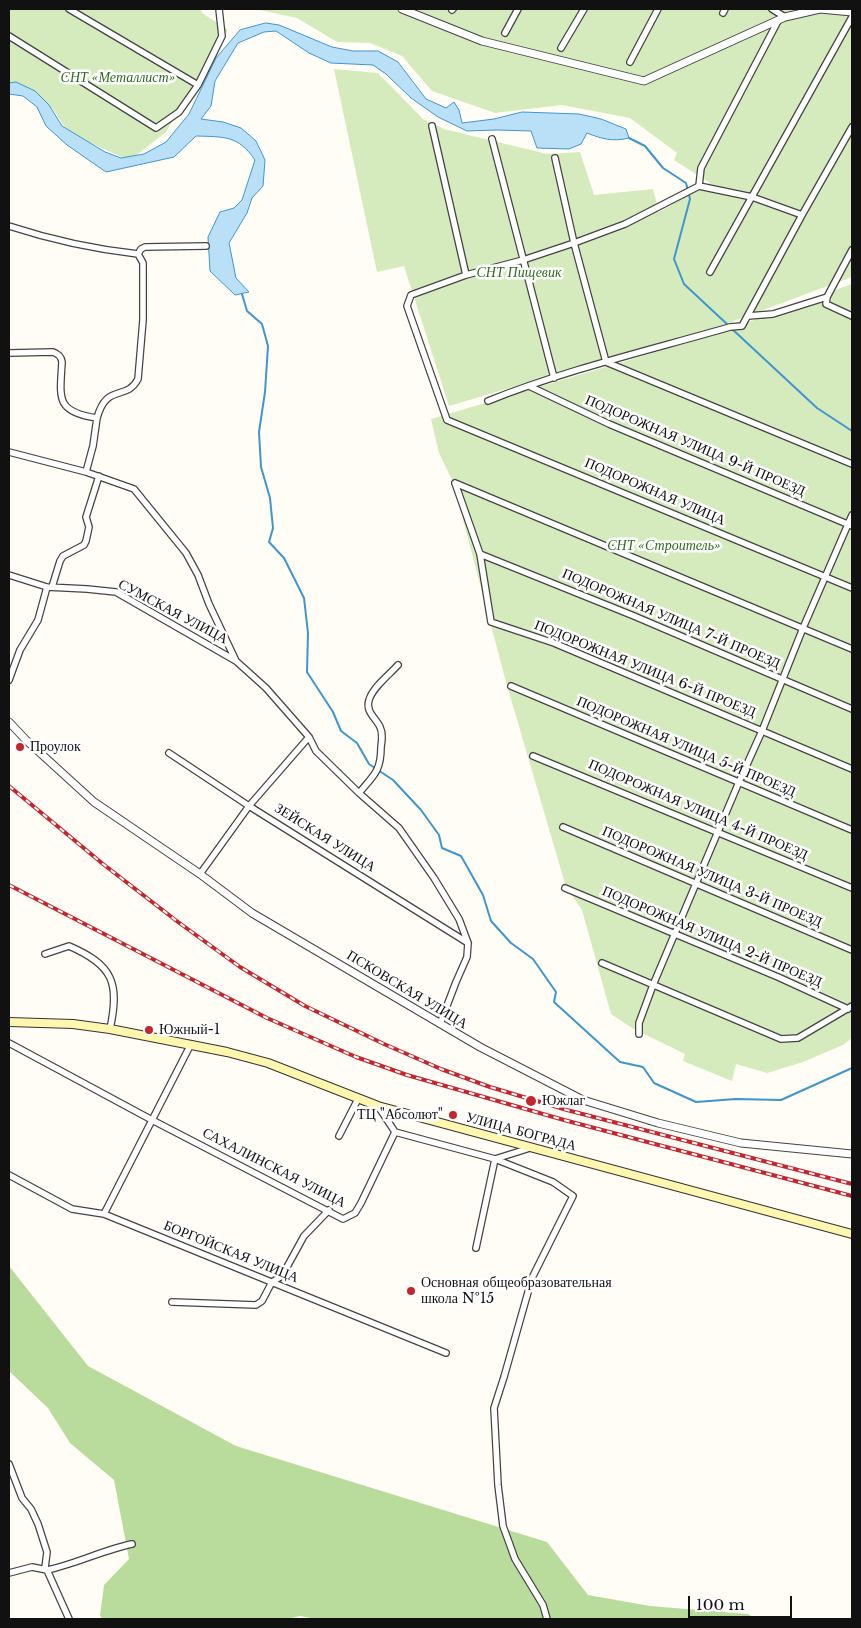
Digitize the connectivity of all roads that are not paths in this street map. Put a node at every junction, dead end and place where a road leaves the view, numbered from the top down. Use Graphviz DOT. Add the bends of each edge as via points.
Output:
graph roads {
  1 [pos="69,9"];
  2 [pos="219,9"];
  3 [pos="402,9"];
  4 [pos="518,9"];
  5 [pos="584,9"];
  6 [pos="658,9"];
  7 [pos="772,9"];
  8 [pos="852,12"];
  9 [pos="852,16"];
  10 [pos="781,19"];
  11 [pos="505,33"];
  12 [pos="9,36"];
  13 [pos="562,48"];
  14 [pos="630,62"];
  15 [pos="198,85"];
  16 [pos="432,126"];
  17 [pos="852,128"];
  18 [pos="492,139"];
  19 [pos="555,158"];
  20 [pos="699,186"];
  21 [pos="752,197"];
  22 [pos="802,215"];
  23 [pos="9,226"];
  24 [pos="574,243"];
  25 [pos="206,246"];
  26 [pos="852,250"];
  27 [pos="138,254"];
  28 [pos="523,260"];
  29 [pos="710,272"];
  30 [pos="466,275"];
  31 [pos="827,297"];
  32 [pos="748,316"];
  33 [pos="852,316"];
  34 [pos="9,353"];
  35 [pos="606,362"];
  36 [pos="554,378"];
  37 [pos="529,386"];
  38 [pos="488,401"];
  39 [pos="96,418"];
  40 [pos="9,452"];
  41 [pos="852,464"];
  42 [pos="86,472"];
  43 [pos="99,476"];
  44 [pos="852,515"];
  45 [pos="850,525"];
  46 [pos="480,554"];
  47 [pos="9,575"];
  48 [pos="825,577"];
  49 [pos="50,587"];
  50 [pos="852,588"];
  51 [pos="803,628"];
  52 [pos="852,649"];
  53 [pos="236,661"];
  54 [pos="398,665"];
  55 [pos="9,680"];
  56 [pos="782,680"];
  57 [pos="511,686"];
  58 [pos="852,709"];
  59 [pos="9,722"];
  60 [pos="762,731"];
  61 [pos="309,737"];
  62 [pos="168,753"];
  63 [pos="533,756"];
  64 [pos="852,769"];
  65 [pos="738,782"];
  66 [pos="359,793"];
  67 [pos="249,806"];
  68 [pos="562,827"];
  69 [pos="852,830"];
  70 [pos="717,832"];
  71 [pos="200,874"];
  72 [pos="697,883"];
  73 [pos="566,888"];
  74 [pos="852,888"];
  75 [pos="675,934"];
  76 [pos="468,943"];
  77 [pos="852,950"];
  78 [pos="45,954"];
  79 [pos="602,963"];
  80 [pos="653,985"];
  81 [pos="850,1007"];
  82 [pos="9,1022"];
  83 [pos="440,1024"];
  84 [pos="110,1029"];
  85 [pos="639,1034"];
  86 [pos="9,1043"];
  87 [pos="191,1044"];
  88 [pos="358,1099"];
  89 [pos="378,1106"];
  90 [pos="152,1120"];
  91 [pos="395,1132"];
  92 [pos="339,1136"];
  93 [pos="530,1148"];
  94 [pos="852,1154"];
  95 [pos="495,1159"];
  96 [pos="9,1174"];
  97 [pos="328,1210"];
  98 [pos="104,1214"];
  99 [pos="852,1234"];
  100 [pos="476,1248"];
  101 [pos="272,1282"];
  102 [pos="172,1302"];
  103 [pos="446,1354"];
  104 [pos="9,1464"];
  105 [pos="132,1544"];
  106 [pos="46,1569"];
  107 [pos="9,1573"];
  108 [pos="69,1619"];
  109 [pos="547,1619"];
  1 -- 15 [label="street"];
  2 -- 15 [label="street" via="222,36"];
  3 -- 10 [label="street" via="482,41 644,81"];
  4 -- 11 [label="street"];
  5 -- 13 [label="street"];
  6 -- 14 [label="street"];
  7 -- 10 [label="street"];
  8 -- 10 [label="street" via="820,10"];
  9 -- 21 [label="street"];
  10 -- 20 [label="street" via="700,168"];
  12 -- 15 [label="street" via="156,128 179,112"];
  16 -- 30 [label="street"];
  17 -- 22 [label="street"];
  18 -- 28 [label="street"];
  19 -- 24 [label="street"];
  20 -- 21 [label="street"];
  20 -- 24 [label="street" via="625,224"];
  21 -- 22 [label="street"];
  21 -- 29 [label="street"];
  22 -- 32 [label="street"];
  23 -- 27 [label="street" via="80,246"];
  24 -- 28 [label="street"];
  24 -- 35 [label="street"];
  25 -- 27 [label="street" via="145,247"];
  26 -- 31 [label="street"];
  27 -- 39 [label="street" via="143,262 143,320 138,379 129,390 104,400"];
  28 -- 30 [label="street"];
  28 -- 36 [label="street"];
  30 -- 48 [label="street, ПОДОРОЖНАЯ УЛИЦА" via="411,295 407,306 447,420"];
  31 -- 32 [label="street" via="773,314"];
  31 -- 33 [label="street" via="826,304"];
  32 -- 35 [label="street" via="742,326"];
  34 -- 39 [label="street" via="57,354 62,362 62,401 65,408"];
  35 -- 36 [label="street"];
  35 -- 41 [label="street"];
  36 -- 37 [label="street"];
  37 -- 38 [label="street"];
  37 -- 45 [label="street, ПОДОРОЖНАЯ УЛИЦА 9-Й ПРОЕЗД" via="609,424"];
  39 -- 42 [label="street"];
  40 -- 42 [label="street"];
  42 -- 43 [label="street"];
  43 -- 49 [label="street" via="86,516 86,541 63,556"];
  43 -- 53 [label="street" via="134,489 186,553"];
  44 -- 45 [label="street"];
  45 -- 48 [label="street"];
  46 -- 51 [label="street" via="455,482"];
  46 -- 56 [label="street, ПОДОРОЖНАЯ УЛИЦА 7-Й ПРОЕЗД"];
  46 -- 60 [label="street, ПОДОРОЖНАЯ УЛИЦА 6-Й ПРОЕЗД" via="490,622 554,643"];
  47 -- 49 [label="street, СУМСКАЯ УЛИЦА"];
  48 -- 50 [label="street, ПОДОРОЖНАЯ УЛИЦА"];
  48 -- 51 [label="street"];
  49 -- 53 [label="street, СУМСКАЯ УЛИЦА" via="116,592"];
  49 -- 55 [label="street"];
  51 -- 52 [label="street"];
  51 -- 56 [label="street"];
  53 -- 61 [label="street" via="266,688"];
  54 -- 66 [label="street" via="368,701 368,710 382,733 381,761 375,775"];
  56 -- 58 [label="street, ПОДОРОЖНАЯ УЛИЦА 7-Й ПРОЕЗД"];
  56 -- 60 [label="street"];
  57 -- 65 [label="street, ПОДОРОЖНАЯ УЛИЦА 5-Й ПРОЕЗД"];
  59 -- 71 [label="street, ПСКОВСКАЯ УЛИЦА" via="94,802"];
  60 -- 64 [label="street, ПОДОРОЖНАЯ УЛИЦА 6-Й ПРОЕЗД"];
  60 -- 65 [label="street"];
  61 -- 66 [label="street" via="316,751"];
  61 -- 67 [label="street"];
  62 -- 67 [label="street, ЗЕЙСКАЯ УЛИЦА"];
  63 -- 70 [label="street, ПОДОРОЖНАЯ УЛИЦА 4-Й ПРОЕЗД"];
  65 -- 69 [label="street, ПОДОРОЖНАЯ УЛИЦА 5-Й ПРОЕЗД"];
  65 -- 70 [label="street"];
  66 -- 76 [label="street" via="399,828 454,911"];
  67 -- 71 [label="street"];
  67 -- 76 [label="street, ЗЕЙСКАЯ УЛИЦА"];
  68 -- 72 [label="street, ПОДОРОЖНАЯ УЛИЦА 3-Й ПРОЕЗД"];
  70 -- 72 [label="street"];
  70 -- 74 [label="street, ПОДОРОЖНАЯ УЛИЦА 4-Й ПРОЕЗД"];
  71 -- 83 [label="street, ПСКОВСКАЯ УЛИЦА" via="260,918"];
  72 -- 75 [label="street"];
  72 -- 77 [label="street, ПОДОРОЖНАЯ УЛИЦА 3-Й ПРОЕЗД"];
  73 -- 75 [label="street, ПОДОРОЖНАЯ УЛИЦА 2-Й ПРОЕЗД"];
  75 -- 80 [label="street"];
  75 -- 81 [label="street, ПОДОРОЖНАЯ УЛИЦА 2-Й ПРОЕЗД"];
  76 -- 83 [label="street" via="467,957"];
  78 -- 84 [label="street" via="69,946 96,960 107,970 114,990"];
  79 -- 80 [label="street"];
  80 -- 81 [label="street" via="781,1039 798,1038"];
  80 -- 85 [label="street" via="639,1023"];
  82 -- 84 [label="main road, УЛИЦА БОГРАДА"];
  83 -- 94 [label="street, ПСКОВСКАЯ УЛИЦА" via="583,1100 658,1123 742,1143"];
  84 -- 87 [label="main road, УЛИЦА БОГРАДА"];
  86 -- 90 [label="street, САХАЛИНСКАЯ УЛИЦА"];
  87 -- 88 [label="main road, УЛИЦА БОГРАДА" via="268,1063"];
  87 -- 90 [label="street"];
  88 -- 89 [label="main road, УЛИЦА БОГРАДА"];
  88 -- 92 [label="street"];
  89 -- 91 [label="street"];
  89 -- 93 [label="main road, УЛИЦА БОГРАДА"];
  90 -- 97 [label="street, САХАЛИНСКАЯ УЛИЦА"];
  90 -- 98 [label="street"];
  91 -- 95 [label="street"];
  91 -- 97 [label="street, САХАЛИНСКАЯ УЛИЦА" via="355,1213 343,1218"];
  93 -- 95 [label="street"];
  93 -- 99 [label="main road, УЛИЦА БОГРАДА"];
  95 -- 100 [label="street"];
  95 -- 109 [label="street" via="553,1182 573,1196 532,1278 494,1408 503,1526 515,1559 543,1605"];
  96 -- 98 [label="street, БОРГОЙСКАЯ УЛИЦА" via="72,1209"];
  97 -- 101 [label="street" via="304,1236 282,1276"];
  98 -- 101 [label="street, БОРГОЙСКАЯ УЛИЦА"];
  101 -- 102 [label="street" via="262,1301 256,1305"];
  101 -- 103 [label="street, БОРГОЙСКАЯ УЛИЦА"];
  104 -- 106 [label="street" via="22,1498 32,1509 38,1524 47,1552"];
  105 -- 106 [label="street"];
  106 -- 107 [label="street" via="32,1567"];
  106 -- 108 [label="street"];
}
